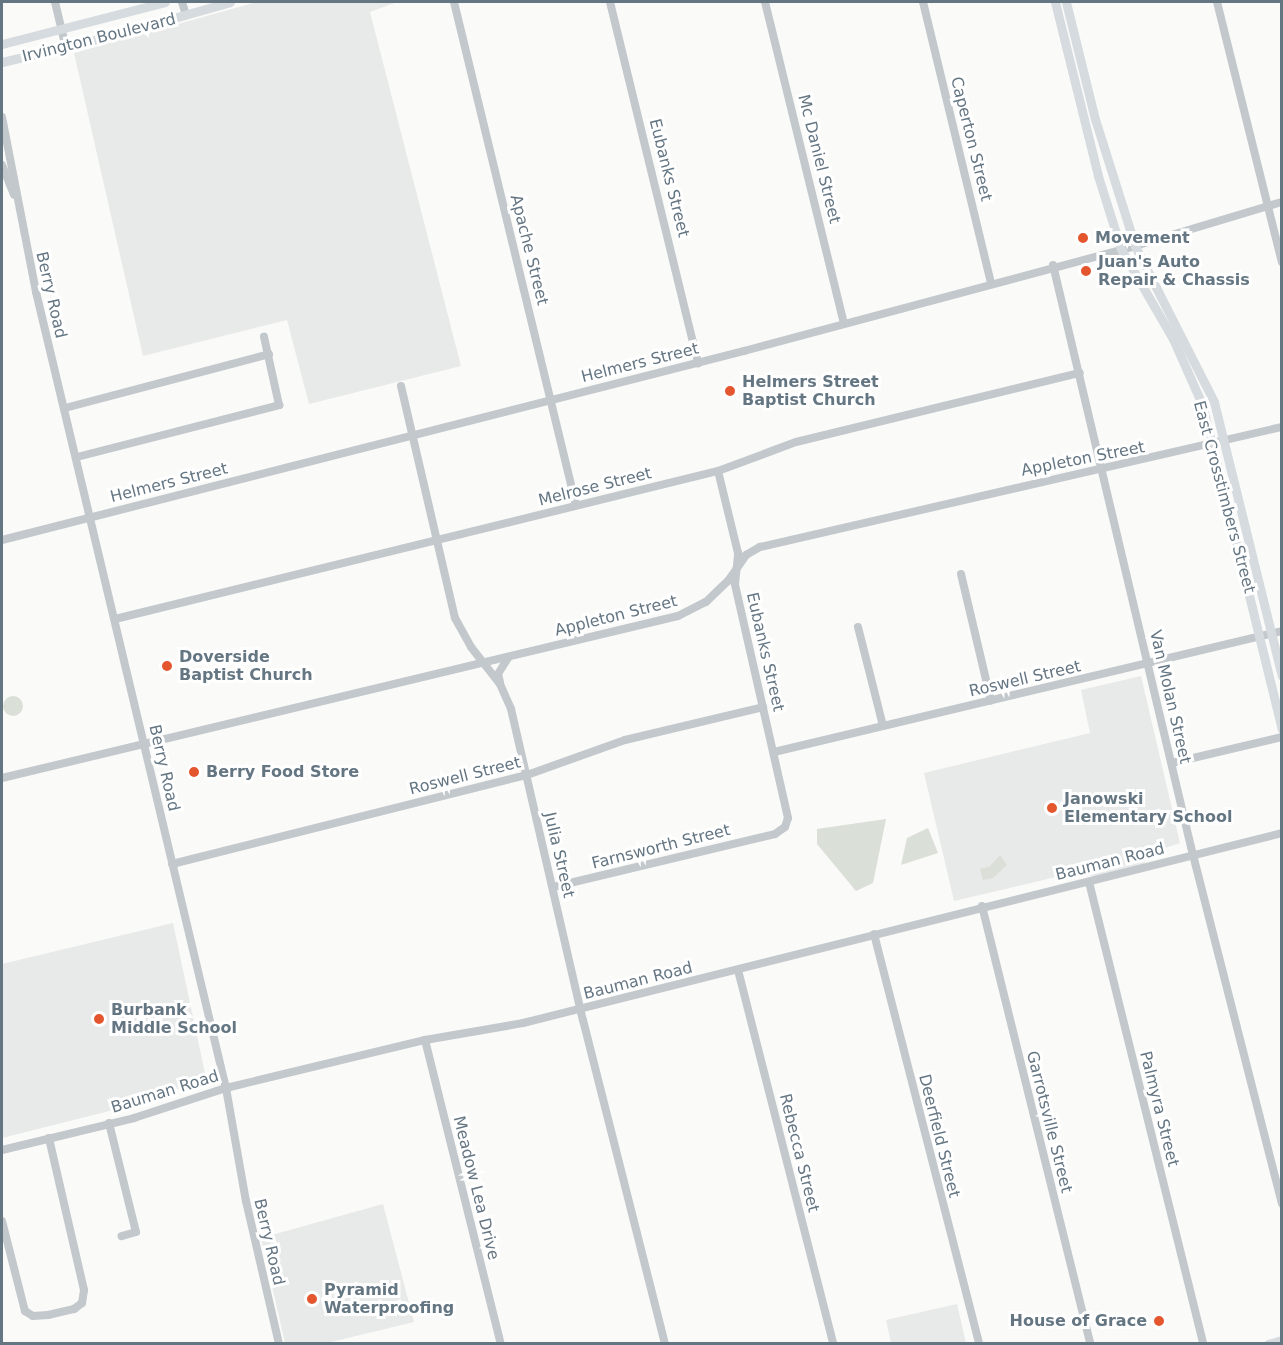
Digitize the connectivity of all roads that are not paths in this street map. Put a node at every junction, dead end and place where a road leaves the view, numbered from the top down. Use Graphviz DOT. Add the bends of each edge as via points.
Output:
graph roads {
  1 [pos="55,2"];
  2 [pos="165,2"];
  3 [pos="182,2"];
  4 [pos="230,2"];
  5 [pos="454,2"];
  6 [pos="610,2"];
  7 [pos="765,2"];
  8 [pos="923,2"];
  9 [pos="1055,2"];
  10 [pos="1066,2"];
  11 [pos="1217,2"];
  12 [pos="211,5"];
  13 [pos="186,15"];
  14 [pos="1071,24"];
  15 [pos="1061,26"];
  16 [pos="62,29"];
  17 [pos="2,44"];
  18 [pos="66,48"];
  19 [pos="2,62"];
  20 [pos="2,117"];
  21 [pos="1095,118"];
  22 [pos="1085,122"];
  23 [pos="2,165"];
  24 [pos="15,199"];
  25 [pos="1281,202"];
  26 [pos="1267,205"];
  27 [pos="1135,246"];
  28 [pos="1121,249"];
  29 [pos="1281,262"];
  30 [pos="1053,265"];
  31 [pos="991,283"];
  32 [pos="844,323"];
  33 [pos="1182,333"];
  34 [pos="264,337"];
  35 [pos="1173,339"];
  36 [pos="269,354"];
  37 [pos="698,363"];
  38 [pos="1080,373"];
  39 [pos="401,386"];
  40 [pos="551,398"];
  41 [pos="64,408"];
  42 [pos="1281,427"];
  43 [pos="413,436"];
  44 [pos="1224,441"];
  45 [pos="1213,444"];
  46 [pos="76,457"];
  47 [pos="718,471"];
  48 [pos="1101,471"];
  49 [pos="576,505"];
  50 [pos="91,517"];
  51 [pos="2,540"];
  52 [pos="438,540"];
  53 [pos="1251,552"];
  54 [pos="742,554"];
  55 [pos="1241,554"];
  56 [pos="961,574"];
  57 [pos="732,582"];
  58 [pos="115,619"];
  59 [pos="858,627"];
  60 [pos="1281,630"];
  61 [pos="1271,633"];
  62 [pos="1259,636"];
  63 [pos="509,657"];
  64 [pos="483,663"];
  65 [pos="1148,663"];
  66 [pos="1281,676"];
  67 [pos="500,684"];
  68 [pos="991,701"];
  69 [pos="763,707"];
  70 [pos="883,726"];
  71 [pos="1281,729"];
  72 [pos="1281,737"];
  73 [pos="144,744"];
  74 [pos="774,752"];
  75 [pos="1172,763"];
  76 [pos="527,775"];
  77 [pos="2,778"];
  78 [pos="1281,833"];
  79 [pos="775,834"];
  80 [pos="1193,855"];
  81 [pos="172,864"];
  82 [pos="1089,882"];
  83 [pos="553,887"];
  84 [pos="982,906"];
  85 [pos="874,934"];
  86 [pos="738,970"];
  87 [pos="580,1009"];
  88 [pos="425,1040"];
  89 [pos="226,1088"];
  90 [pos="109,1123"];
  91 [pos="49,1138"];
  92 [pos="2,1150"];
  93 [pos="1281,1204"];
  94 [pos="2,1221"];
  95 [pos="122,1236"];
  96 [pos="1281,1340"];
  97 [pos="279,1344"];
  98 [pos="501,1344"];
  99 [pos="665,1344"];
  100 [pos="832,1344"];
  101 [pos="979,1344"];
  102 [pos="1090,1344"];
  103 [pos="1203,1344"];
  104 [pos="1268,1344"];
  1 -- 16 [label="street"];
  2 -- 16 [label="main road, Irvington Boulevard"];
  3 -- 13 [label="street"];
  4 -- 12 [label="main road, Irvington Boulevard"];
  5 -- 40 [label="street, Apache Street"];
  6 -- 37 [label="street, Eubanks Street"];
  7 -- 32 [label="street, Mc Daniel Street"];
  8 -- 31 [label="street, Caperton Street"];
  9 -- 15 [label="main road, East Crosstimbers Street"];
  10 -- 14 [label="main road, East Crosstimbers Street"];
  11 -- 26 [label="street"];
  12 -- 13 [label="main road, Irvington Boulevard"];
  13 -- 18 [label="main road, Irvington Boulevard"];
  14 -- 15 [label="main road"];
  14 -- 21 [label="main road, East Crosstimbers Street"];
  15 -- 22 [label="main road, East Crosstimbers Street"];
  16 -- 17 [label="main road, Irvington Boulevard"];
  16 -- 18 [label="street"];
  18 -- 19 [label="main road, Irvington Boulevard"];
  20 -- 24 [label="street, Berry Road" via="14,170"];
  21 -- 22 [label="main road"];
  21 -- 27 [label="main road, East Crosstimbers Street"];
  22 -- 28 [label="main road, East Crosstimbers Street"];
  23 -- 24 [label="street, Berry Road"];
  24 -- 41 [label="street, Berry Road"];
  25 -- 26 [label="street, Helmers Street"];
  26 -- 27 [label="street, Helmers Street"];
  26 -- 29 [label="street"];
  27 -- 28 [label="street, Helmers Street"];
  27 -- 33 [label="main road, East Crosstimbers Street"];
  28 -- 30 [label="street, Helmers Street"];
  28 -- 35 [label="main road, East Crosstimbers Street"];
  30 -- 31 [label="street, Helmers Street"];
  30 -- 38 [label="street, Van Molan Street"];
  31 -- 32 [label="street, Helmers Street"];
  32 -- 37 [label="street, Helmers Street"];
  33 -- 35 [label="main road"];
  33 -- 44 [label="main road, East Crosstimbers Street" via="1210,390"];
  34 -- 36 [label="street"];
  35 -- 45 [label="main road, East Crosstimbers Street" via="1202,404"];
  36 -- 41 [label="street"];
  36 -- 46 [label="street" via="280,401 276,407"];
  37 -- 40 [label="street, Helmers Street"];
  38 -- 47 [label="street, Melrose Street" via="796,442"];
  38 -- 48 [label="street, Van Molan Street"];
  39 -- 43 [label="street, Julia Street"];
  40 -- 43 [label="street, Helmers Street"];
  40 -- 49 [label="street, Apache Street"];
  41 -- 46 [label="street, Berry Road"];
  42 -- 44 [label="street, Appleton Street"];
  43 -- 50 [label="street, Helmers Street"];
  43 -- 52 [label="street, Julia Street"];
  44 -- 45 [label="street, Appleton Street"];
  44 -- 53 [label="main road, East Crosstimbers Street"];
  45 -- 48 [label="street, Appleton Street"];
  45 -- 55 [label="main road, East Crosstimbers Street"];
  46 -- 50 [label="street, Berry Road"];
  47 -- 49 [label="street, Melrose Street"];
  47 -- 54 [label="street"];
  48 -- 54 [label="street, Appleton Street" via="1000,490"];
  48 -- 65 [label="street, Van Molan Street"];
  49 -- 52 [label="street, Melrose Street"];
  50 -- 51 [label="street, Helmers Street"];
  50 -- 58 [label="street, Berry Road"];
  52 -- 58 [label="street, Melrose Street"];
  52 -- 64 [label="street, Julia Street" via="454,618"];
  53 -- 55 [label="main road"];
  53 -- 61 [label="main road, East Crosstimbers Street"];
  54 -- 57 [label="street, Appleton Street"];
  55 -- 62 [label="main road, East Crosstimbers Street"];
  56 -- 68 [label="street"];
  57 -- 63 [label="street, Appleton Street" via="706,602 678,616"];
  57 -- 69 [label="street, Eubanks Street"];
  58 -- 73 [label="street, Berry Road"];
  59 -- 70 [label="street"];
  60 -- 61 [label="street, Roswell Street"];
  61 -- 62 [label="street, Roswell Street"];
  61 -- 66 [label="main road, East Crosstimbers Street"];
  62 -- 65 [label="street, Roswell Street"];
  62 -- 71 [label="main road, East Crosstimbers Street"];
  63 -- 64 [label="street, Appleton Street"];
  63 -- 67 [label="street" via="501,664"];
  64 -- 67 [label="street, Julia Street"];
  64 -- 73 [label="street, Appleton Street"];
  65 -- 68 [label="street, Roswell Street"];
  65 -- 75 [label="street, Van Molan Street"];
  67 -- 76 [label="street, Julia Street"];
  68 -- 70 [label="street, Roswell Street"];
  69 -- 74 [label="street, Eubanks Street"];
  69 -- 76 [label="street, Roswell Street" via="625,740"];
  70 -- 74 [label="street, Roswell Street"];
  72 -- 75 [label="street"];
  73 -- 77 [label="street, Appleton Street"];
  73 -- 81 [label="street, Berry Road"];
  74 -- 79 [label="street, Eubanks Street" via="788,818 785,827"];
  75 -- 80 [label="street, Van Molan Street"];
  76 -- 81 [label="street, Roswell Street"];
  76 -- 83 [label="street, Julia Street"];
  78 -- 80 [label="street, Bauman Road"];
  79 -- 83 [label="street, Farnsworth Street"];
  80 -- 82 [label="street, Bauman Road"];
  80 -- 93 [label="street, Van Molan Street"];
  81 -- 89 [label="street, Berry Road"];
  82 -- 84 [label="street, Bauman Road"];
  82 -- 103 [label="street, Palmyra Street"];
  83 -- 87 [label="street, Julia Street"];
  84 -- 85 [label="street, Bauman Road"];
  84 -- 102 [label="street, Garrotsville Street"];
  85 -- 86 [label="street, Bauman Road"];
  85 -- 101 [label="street, Deerfield Street"];
  86 -- 87 [label="street, Bauman Road"];
  86 -- 100 [label="street, Rebecca Street"];
  87 -- 88 [label="street, Bauman Road" via="504,1028"];
  87 -- 99 [label="street, Julia Street"];
  88 -- 89 [label="street, Bauman Road"];
  88 -- 98 [label="street, Meadow Lea Drive"];
  89 -- 90 [label="street, Bauman Road"];
  89 -- 97 [label="street, Berry Road" via="246,1201"];
  90 -- 91 [label="street, Bauman Road"];
  90 -- 95 [label="street" via="136,1232"];
  91 -- 92 [label="street, Bauman Road"];
  91 -- 94 [label="street" via="84,1290 82,1303 48,1315 33,1316 25,1311"];
  96 -- 104 [label="main road"];
}
